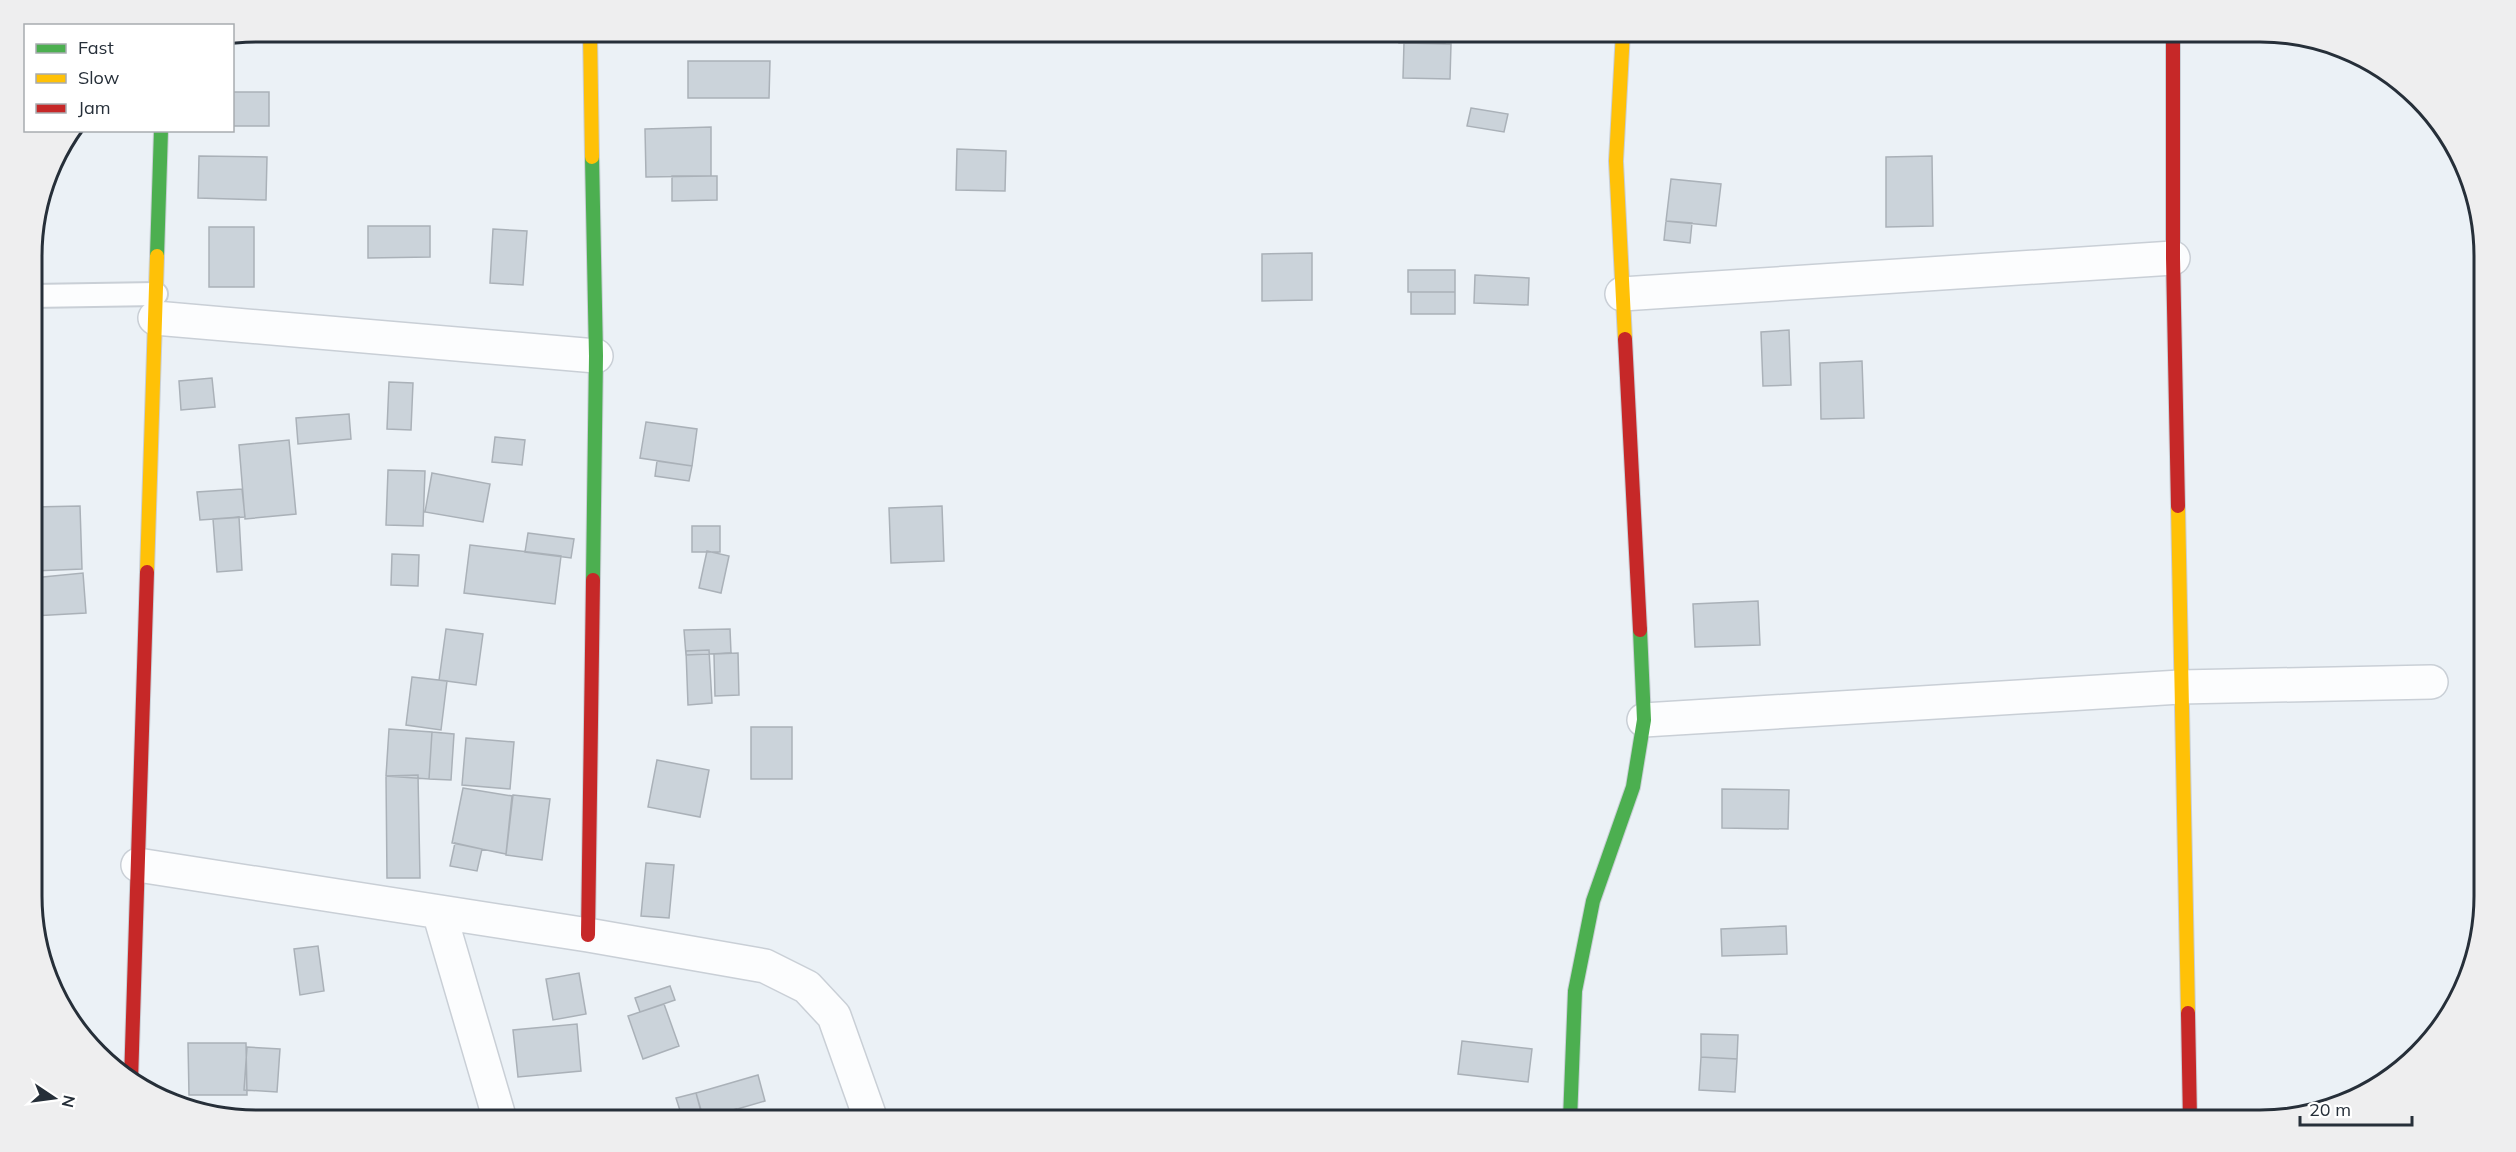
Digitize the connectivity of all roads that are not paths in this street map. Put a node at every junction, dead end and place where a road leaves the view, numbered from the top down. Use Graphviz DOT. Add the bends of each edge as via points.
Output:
graph roads {
  1 [pos="590,42"];
  2 [pos="1622,42"];
  3 [pos="2173,42"];
  4 [pos="161,132"];
  5 [pos="2173,258"];
  6 [pos="1622,294"];
  7 [pos="42,297"];
  8 [pos="155,306"];
  9 [pos="596,356"];
  10 [pos="2431,682"];
  11 [pos="2180,687"];
  12 [pos="1644,720"];
  13 [pos="138,865"];
  14 [pos="439,912"];
  15 [pos="588,935"];
  16 [pos="131,1070"];
  17 [pos="497,1110"];
  18 [pos="867,1110"];
  19 [pos="1570,1110"];
  20 [pos="2190,1110"];
  1 -- 9 [label="street"];
  2 -- 6 [label="street" via="1616,161"];
  3 -- 5 [label="street"];
  4 -- 8 [label="street"];
  5 -- 6 [label="street"];
  5 -- 11 [label="street"];
  6 -- 12 [label="street"];
  7 -- 8 [label="lane"];
  8 -- 9 [label="street"];
  8 -- 13 [label="street"];
  9 -- 15 [label="street"];
  10 -- 11 [label="street"];
  11 -- 12 [label="street"];
  11 -- 20 [label="street"];
  12 -- 19 [label="street" via="1633,787 1593,902 1575,991"];
  13 -- 14 [label="street"];
  13 -- 16 [label="street"];
  14 -- 15 [label="street"];
  14 -- 17 [label="street"];
  15 -- 18 [label="street" via="765,966 807,987 834,1016"];
}
